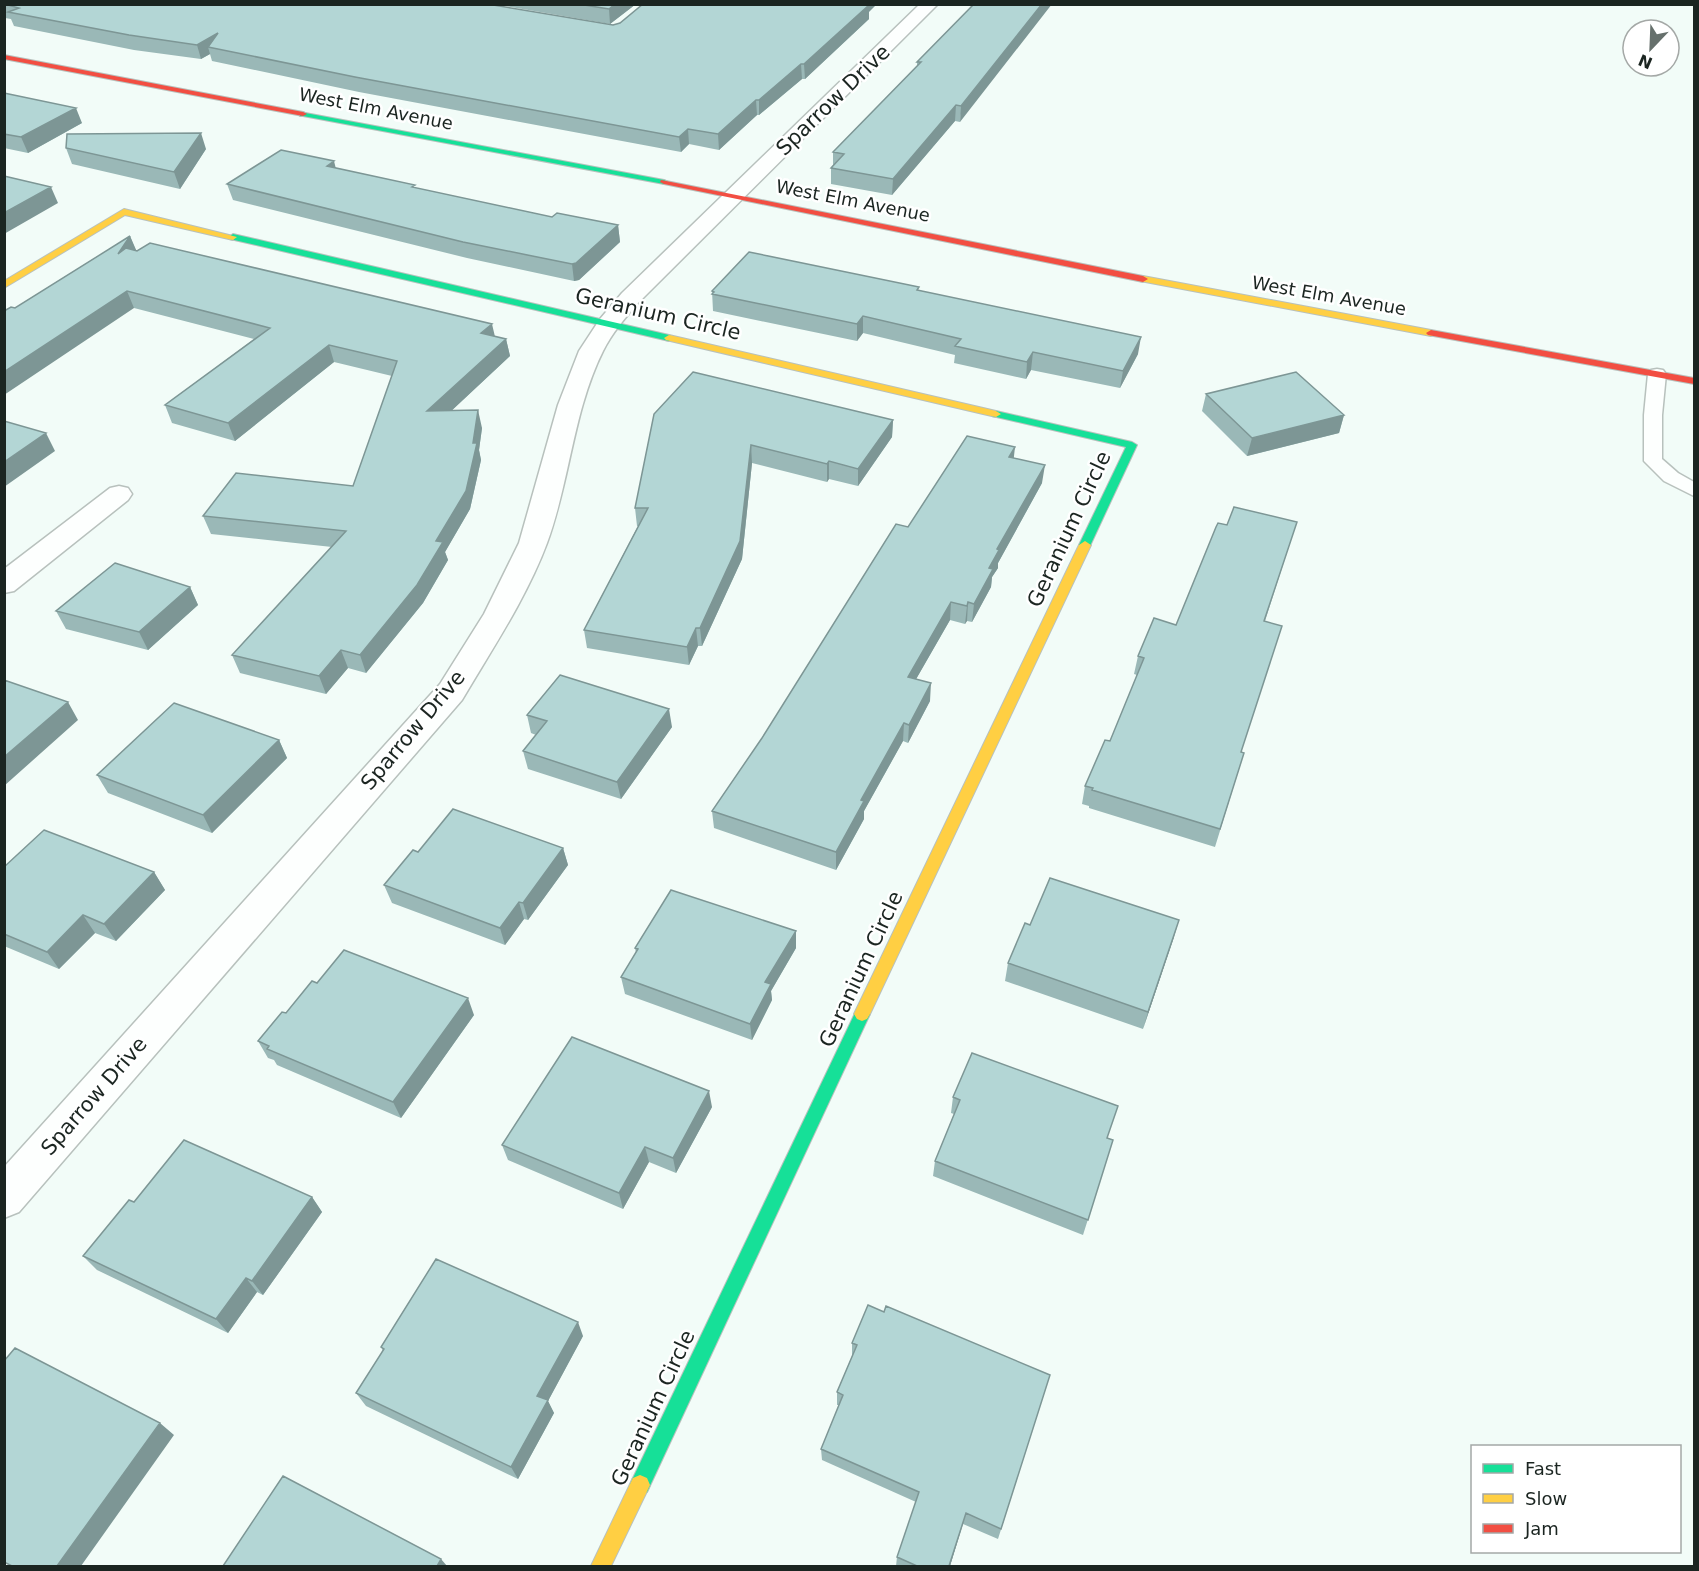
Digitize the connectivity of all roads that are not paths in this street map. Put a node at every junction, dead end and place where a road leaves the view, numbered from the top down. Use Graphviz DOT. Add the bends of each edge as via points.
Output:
graph roads {
  1 [pos="930,4"];
  2 [pos="4,57"];
  3 [pos="735,196"];
  4 [pos="4,285"];
  5 [pos="608,324"];
  6 [pos="1657,374"];
  7 [pos="1695,381"];
  8 [pos="1695,490"];
  9 [pos="120,494"];
  10 [pos="4,584"];
  11 [pos="4,1198"];
  12 [pos="601,1566"];
  1 -- 3 [label="street, Sparrow Drive"];
  2 -- 3 [label="street, West Elm Avenue"];
  3 -- 5 [label="street, Sparrow Drive"];
  3 -- 6 [label="street, West Elm Avenue" via="1220,295"];
  4 -- 5 [label="street, Geranium Circle" via="124,212"];
  5 -- 11 [label="street, Sparrow Drive" via="591,351 570,405 533,543 499,614 451,692"];
  5 -- 12 [label="street, Geranium Circle" via="1132,445"];
  6 -- 7 [label="street, West Elm Avenue"];
  6 -- 8 [label="lane" via="1653,461"];
  9 -- 10 [label="street"];
}
